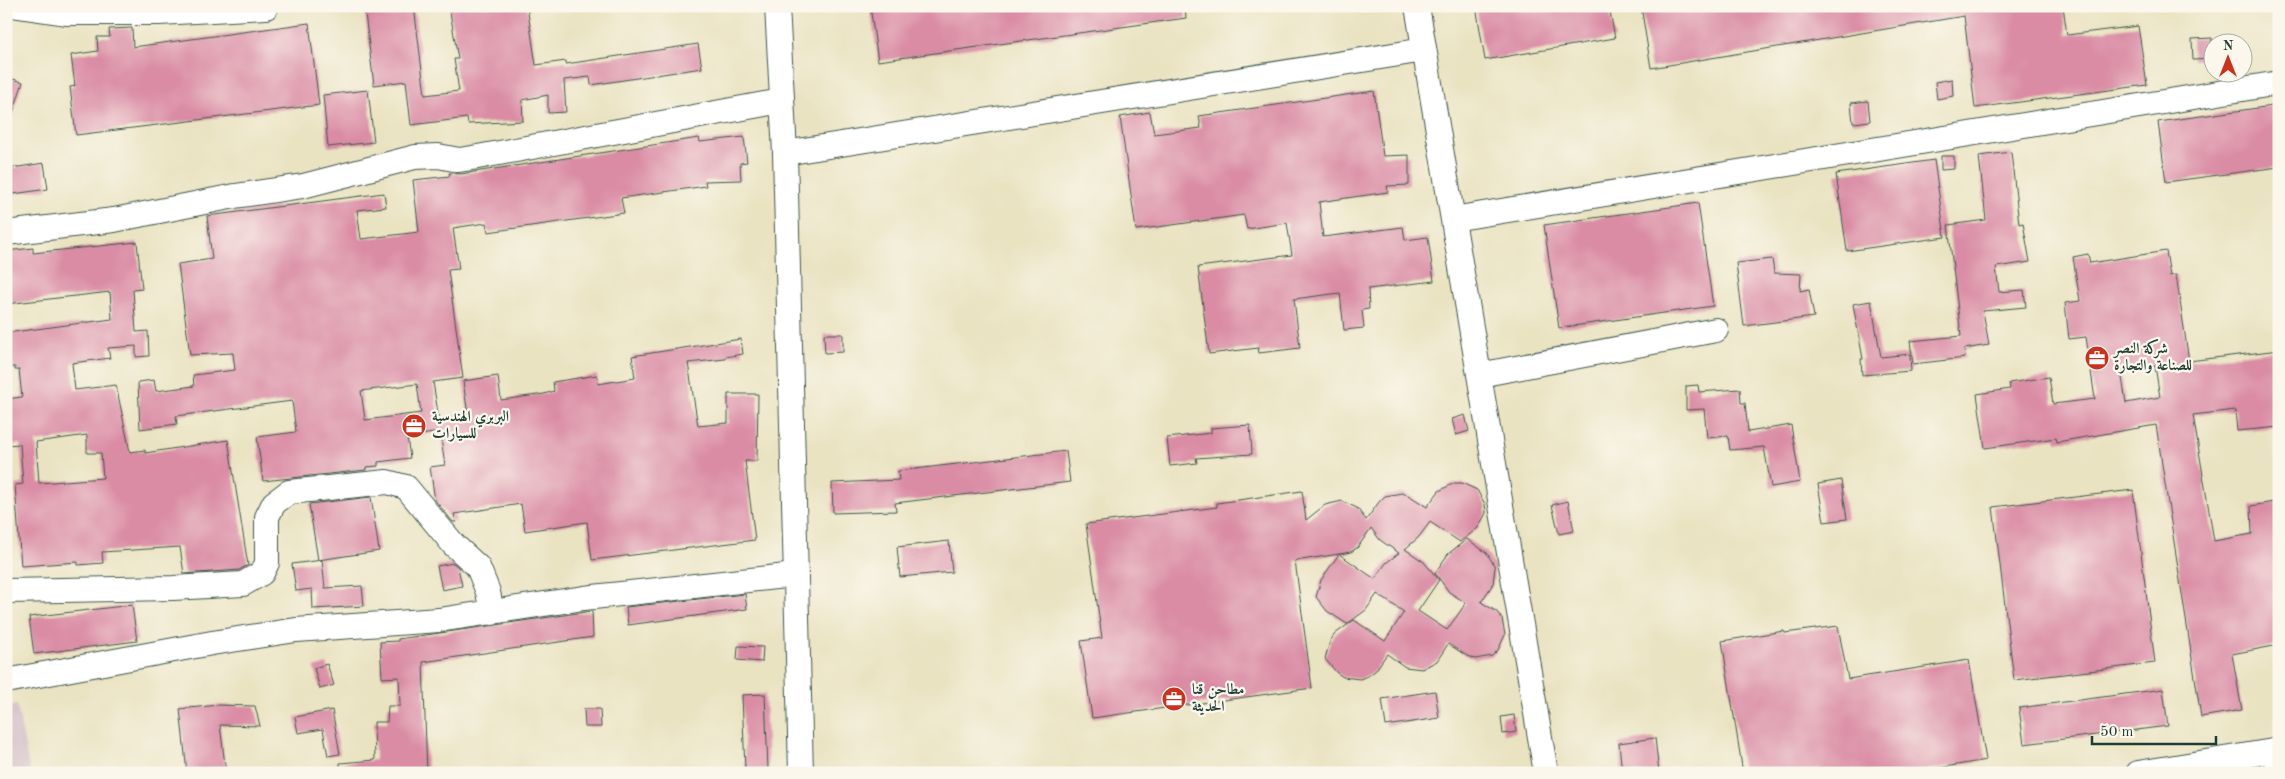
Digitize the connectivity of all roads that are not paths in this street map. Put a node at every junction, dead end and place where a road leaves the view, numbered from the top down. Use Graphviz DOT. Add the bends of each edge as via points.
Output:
graph roads {
  1 [pos="18,6"];
  2 [pos="777,6"];
  3 [pos="1417,6"];
  4 [pos="266,7"];
  5 [pos="1424,50"];
  6 [pos="2279,83"];
  7 [pos="781,101"];
  8 [pos="784,154"];
  9 [pos="1453,220"];
  10 [pos="6,233"];
  11 [pos="1716,330"];
  12 [pos="1479,375"];
  13 [pos="795,576"];
  14 [pos="6,591"];
  15 [pos="492,613"];
  16 [pos="6,681"];
  17 [pos="2278,758"];
  18 [pos="801,773"];
  19 [pos="1546,773"];
  20 [pos="2138,773"];
  1 -- 4 [label="street" via="66,13 159,13"];
  2 -- 7 [label="street"];
  3 -- 5 [label="street"];
  5 -- 8 [label="street"];
  5 -- 9 [label="street"];
  6 -- 9 [label="street"];
  7 -- 8 [label="street"];
  7 -- 10 [label="street" via="459,160 438,156 415,157 303,186 114,220"];
  8 -- 13 [label="street"];
  9 -- 12 [label="street"];
  11 -- 12 [label="street"];
  12 -- 19 [label="street"];
  13 -- 15 [label="street" via="584,598"];
  13 -- 18 [label="street"];
  14 -- 15 [label="street" via="243,584 262,573 267,564 267,517 274,503 289,492 387,482 406,487 454,545 478,567"];
  15 -- 16 [label="street" via="296,630 212,642"];
  17 -- 20 [label="street"];
}
